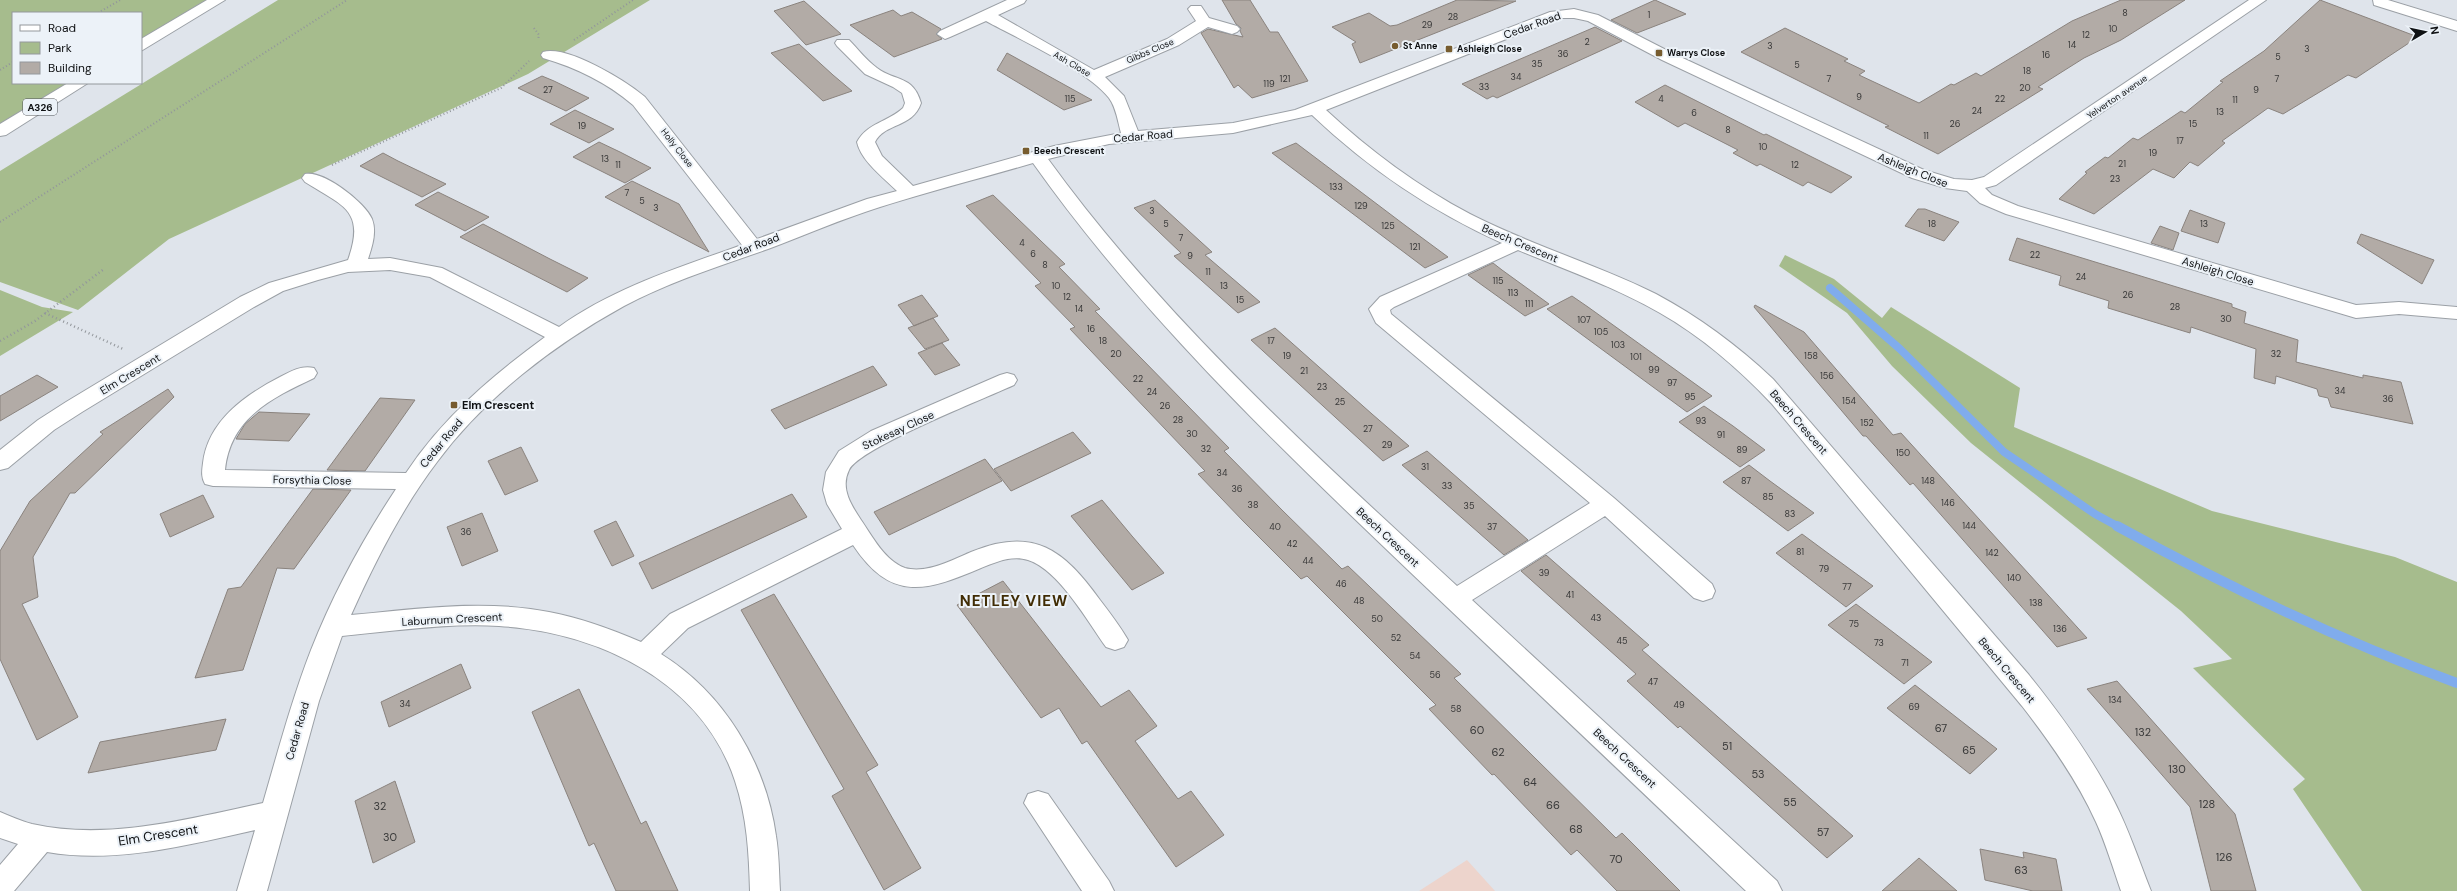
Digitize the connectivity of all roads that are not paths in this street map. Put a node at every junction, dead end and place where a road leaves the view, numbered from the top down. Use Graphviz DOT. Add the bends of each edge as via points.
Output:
graph roads {
  1 [pos="218,0"];
  2 [pos="1019,0"];
  3 [pos="2259,0"];
  4 [pos="2415,0"];
  5 [pos="2379,2"];
  6 [pos="1583,6"];
  7 [pos="1196,9"];
  8 [pos="2457,13"];
  9 [pos="986,15"];
  10 [pos="1206,22"];
  11 [pos="2457,26"];
  12 [pos="1232,29"];
  13 [pos="945,34"];
  14 [pos="843,43"];
  15 [pos="142,45"];
  16 [pos="542,55"];
  17 [pos="601,59"];
  18 [pos="586,67"];
  19 [pos="1093,76"];
  20 [pos="78,84"];
  21 [pos="1316,110"];
  22 [pos="0,131"];
  23 [pos="1131,136"];
  24 [pos="1037,156"];
  25 [pos="311,178"];
  26 [pos="1972,186"];
  27 [pos="908,192"];
  28 [pos="1518,243"];
  29 [pos="753,246"];
  30 [pos="356,265"];
  31 [pos="2457,313"];
  32 [pos="560,336"];
  33 [pos="307,373"];
  34 [pos="1007,380"];
  35 [pos="0,462"];
  36 [pos="411,481"];
  37 [pos="1606,504"];
  38 [pos="857,532"];
  39 [pos="1703,591"];
  40 [pos="1455,600"];
  41 [pos="334,627"];
  42 [pos="1115,640"];
  43 [pos="644,654"];
  44 [pos="1038,803"];
  45 [pos="274,813"];
  46 [pos="0,824"];
  47 [pos="42,837"];
  48 [pos="0,886"];
  49 [pos="252,891"];
  50 [pos="765,891"];
  51 [pos="1099,891"];
  52 [pos="1767,891"];
  53 [pos="2136,891"];
  1 -- 15 [label="street"];
  2 -- 9 [label="street"];
  3 -- 26 [label="street, Yelverton avenue" via="1990,181"];
  4 -- 8 [label="street"];
  5 -- 11 [label="street"];
  6 -- 21 [label="street, Cedar Road" via="1556,14"];
  6 -- 26 [label="street, Ashleigh Close" via="1593,18 1668,57 1918,174 1948,185"];
  7 -- 10 [label="street" via="1198,16"];
  9 -- 13 [label="street"];
  9 -- 19 [label="street, Ash Close"];
  10 -- 12 [label="street"];
  10 -- 19 [label="street, Gibbs Close" via="1173,42"];
  14 -- 27 [label="street" via="871,72 900,84 910,92 911,102 906,113 872,133 866,141 866,147 872,155"];
  16 -- 18 [label="street, Holly Close" via="568,53"];
  17 -- 18 [label="street"];
  18 -- 29 [label="street, Holly Close" via="618,83 639,101"];
  19 -- 23 [label="street, Ash Close" via="1116,97"];
  20 -- 22 [label="street, A326"];
  21 -- 23 [label="street, Cedar Road" via="1250,126"];
  21 -- 28 [label="street, Beech Crescent" via="1374,162 1409,186 1459,215"];
  23 -- 24 [label="street, Cedar Road"];
  24 -- 27 [label="street, Cedar Road"];
  24 -- 40 [label="street, Beech Crescent" via="1130,275 1183,333 1318,471"];
  25 -- 30 [label="street" via="355,206 361,213 366,234"];
  26 -- 31 [label="street, Ashleigh Close" via="1986,199 2012,210 2356,312 2399,308"];
  27 -- 29 [label="street, Cedar Road"];
  28 -- 37 [label="street" via="1387,302 1379,309 1383,318"];
  28 -- 53 [label="street, Beech Crescent" via="1615,283 1673,312 1728,350 1768,387 2020,683 2056,730 2105,810"];
  29 -- 32 [label="street, Cedar Road" via="636,293"];
  30 -- 32 [label="street, Elm Crescent" via="390,264 435,272"];
  30 -- 35 [label="street, Elm Crescent" via="312,275 276,288 151,360 46,425"];
  32 -- 36 [label="street, Cedar Road" via="523,363 463,417"];
  33 -- 36 [label="street, Forsythia Close" via="249,405 235,419 219,441 213,459 213,478"];
  34 -- 38 [label="street, Stokesay Close" via="873,440 840,464 835,476 837,502"];
  36 -- 41 [label="street, Cedar Road" via="369,552"];
  37 -- 39 [label="street"];
  37 -- 40 [label="street"];
  38 -- 42 [label="street, Stokesay Close" via="885,570 897,576 910,578 945,574 1006,550 1030,551 1041,555 1060,569"];
  38 -- 43 [label="street" via="679,621"];
  40 -- 52 [label="street, Beech Crescent"];
  41 -- 43 [label="street, Laburnum Crescent" via="456,617 531,618 590,632"];
  41 -- 45 [label="street, Cedar Road" via="306,701"];
  43 -- 50 [label="street, Laburnum Crescent" via="685,683 704,702 734,748 756,805 761,829"];
  44 -- 51 [label="street"];
  45 -- 47 [label="street, Elm Crescent" via="186,832 119,842 82,842"];
  45 -- 49 [label="street, Cedar Road"];
  46 -- 47 [label="street, Elm Crescent"];
  47 -- 48 [label="street"];
}
